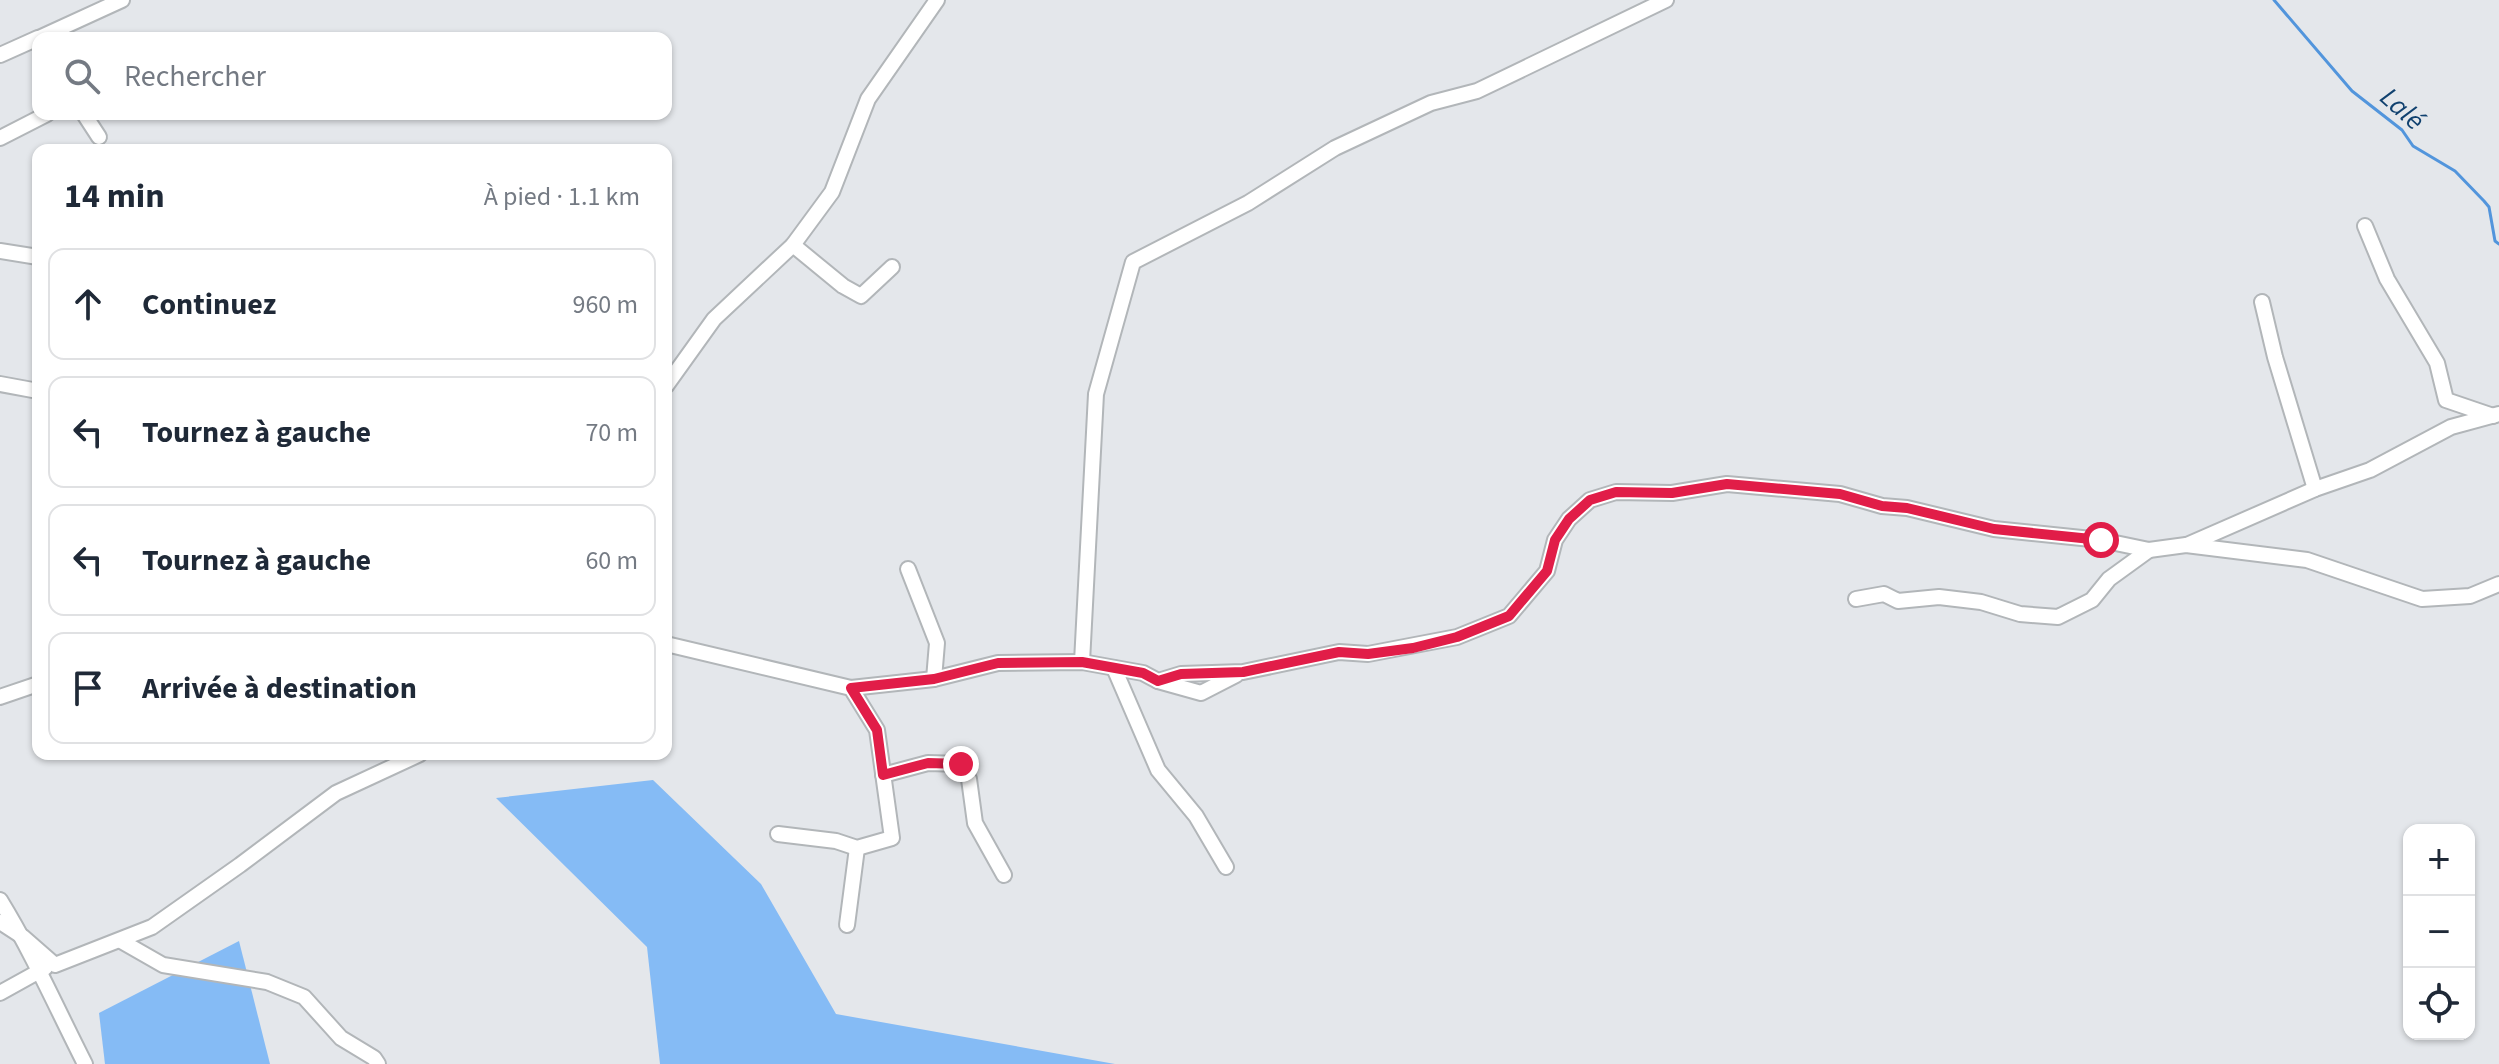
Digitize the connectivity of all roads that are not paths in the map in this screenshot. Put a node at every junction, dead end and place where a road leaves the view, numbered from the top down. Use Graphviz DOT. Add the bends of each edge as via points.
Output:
graph roads {
  1 [pos="122,0"];
  2 [pos="937,0"];
  3 [pos="1666,0"];
  4 [pos="51,32"];
  5 [pos="32,41"];
  6 [pos="0,55"];
  7 [pos="35,120"];
  8 [pos="88,120"];
  9 [pos="99,137"];
  10 [pos="0,138"];
  11 [pos="2365,226"];
  12 [pos="793,245"];
  13 [pos="0,251"];
  14 [pos="32,256"];
  15 [pos="892,267"];
  16 [pos="2262,302"];
  17 [pos="672,378"];
  18 [pos="0,384"];
  19 [pos="32,390"];
  20 [pos="2496,415"];
  21 [pos="2315,489"];
  22 [pos="2186,545"];
  23 [pos="2149,550"];
  24 [pos="908,569"];
  25 [pos="2499,584"];
  26 [pos="1856,599"];
  27 [pos="672,645"];
  28 [pos="1082,662"];
  29 [pos="1114,668"];
  30 [pos="934,679"];
  31 [pos="32,686"];
  32 [pos="851,688"];
  33 [pos="0,697"];
  34 [pos="407,760"];
  35 [pos="883,775"];
  36 [pos="778,834"];
  37 [pos="857,848"];
  38 [pos="1226,867"];
  39 [pos="1004,875"];
  40 [pos="0,900"];
  41 [pos="0,922"];
  42 [pos="847,925"];
  43 [pos="23,937"];
  44 [pos="121,941"];
  45 [pos="55,965"];
  46 [pos="37,971"];
  47 [pos="0,993"];
  48 [pos="85,1064"];
  49 [pos="378,1064"];
  1 -- 4 [label="street"];
  2 -- 12 [label="street" via="868,99 832,192"];
  3 -- 28 [label="street" via="1477,91 1431,103 1335,148 1248,203 1133,262 1096,394"];
  5 -- 6 [label="street"];
  7 -- 10 [label="street"];
  8 -- 9 [label="street"];
  11 -- 20 [label="street" via="2387,279 2437,363 2446,400"];
  12 -- 15 [label="street" via="861,296"];
  12 -- 17 [label="street" via="714,319"];
  13 -- 14 [label="street"];
  16 -- 21 [label="street"];
  18 -- 19 [label="street"];
  20 -- 21 [label="street" via="2451,427 2370,470"];
  21 -- 22 [label="street"];
  22 -- 23 [label="street"];
  22 -- 25 [label="street" via="2307,560 2422,599 2470,596"];
  23 -- 26 [label="street" via="2109,579 2092,600 2058,617 1939,597 1898,601 1884,594"];
  23 -- 29 [label="street" via="1994,529 1840,494 1727,484 1672,493 1616,492 1590,500 1569,519 1555,540 1547,571 1509,616 1457,637 1413,648 1339,652 1243,672 1181,674 1158,681"];
  24 -- 30 [label="street" via="937,643"];
  27 -- 32 [label="street"];
  28 -- 29 [label="street"];
  28 -- 30 [label="street" via="998,663"];
  29 -- 38 [label="street" via="1158,770 1196,816"];
  30 -- 32 [label="street"];
  31 -- 33 [label="street"];
  32 -- 35 [label="street" via="877,730"];
  34 -- 44 [label="street" via="336,793 152,927"];
  35 -- 37 [label="street" via="892,838"];
  35 -- 39 [label="street" via="928,763 961,764 969,779 975,823"];
  36 -- 37 [label="street"];
  37 -- 42 [label="street"];
  40 -- 43 [label="street"];
  41 -- 43 [label="street"];
  43 -- 45 [label="street"];
  43 -- 46 [label="street"];
  44 -- 45 [label="street"];
  44 -- 49 [label="street" via="163,965 267,982 304,997 341,1038"];
  45 -- 46 [label="street"];
  46 -- 47 [label="street"];
  46 -- 48 [label="street"];
}
